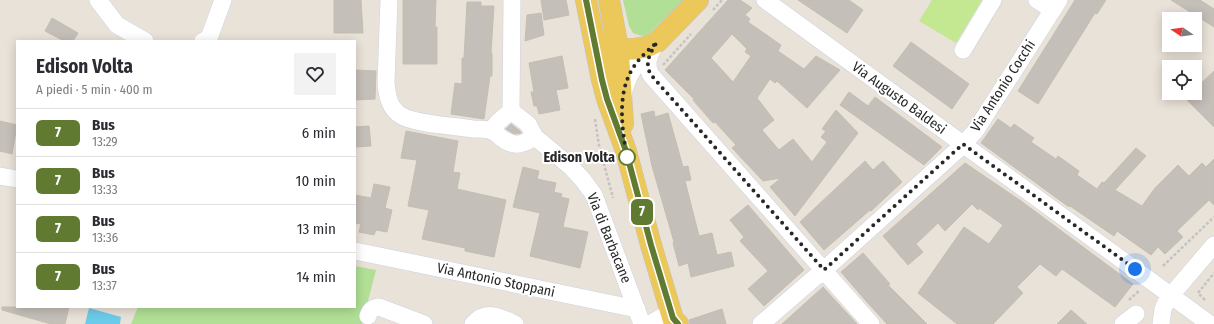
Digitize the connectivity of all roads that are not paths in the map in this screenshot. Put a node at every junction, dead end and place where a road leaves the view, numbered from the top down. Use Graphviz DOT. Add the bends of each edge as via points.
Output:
graph roads {
  1 [pos="98,0"];
  2 [pos="223,0"];
  3 [pos="388,0"];
  4 [pos="512,0"];
  5 [pos="586,0"];
  6 [pos="610,0"];
  7 [pos="698,0"];
  8 [pos="765,0"];
  9 [pos="993,0"];
  10 [pos="1037,0"];
  11 [pos="1056,5"];
  12 [pos="592,30"];
  13 [pos="143,40"];
  14 [pos="205,40"];
  15 [pos="657,42"];
  16 [pos="618,48"];
  17 [pos="963,50"];
  18 [pos="615,106"];
  19 [pos="511,111"];
  20 [pos="492,131"];
  21 [pos="535,137"];
  22 [pos="963,144"];
  23 [pos="0,176"];
  24 [pos="16,179"];
  25 [pos="1214,245"];
  26 [pos="356,251"];
  27 [pos="824,270"];
  28 [pos="1170,295"];
  29 [pos="368,316"];
  30 [pos="640,317"];
  31 [pos="673,320"];
  32 [pos="424,324"];
  33 [pos="473,324"];
  34 [pos="515,324"];
  35 [pos="650,324"];
  36 [pos="761,324"];
  37 [pos="871,324"];
  38 [pos="1161,324"];
  39 [pos="1168,324"];
  40 [pos="1210,324"];
  1 -- 13 [label="street" via="117,25"];
  2 -- 14 [label="street" via="209,38"];
  3 -- 20 [label="street" via="386,82 391,106 400,116 408,119"];
  4 -- 19 [label="street"];
  5 -- 12 [label="main road"];
  6 -- 16 [label="main road"];
  7 -- 15 [label="main road"];
  8 -- 22 [label="street, Via Augusto Baldesi"];
  9 -- 17 [label="street"];
  10 -- 11 [label="street"];
  11 -- 22 [label="street, Via Antonio Cocchi" via="976,130"];
  12 -- 16 [label="main road" via="604,42"];
  12 -- 18 [label="main road" via="602,80"];
  15 -- 16 [label="main road" via="640,49"];
  15 -- 18 [label="street" via="632,70"];
  15 -- 27 [label="street" via="648,62 651,75"];
  16 -- 18 [label="main road"];
  18 -- 31 [label="main road"];
  19 -- 20 [label="street"];
  19 -- 21 [label="street, Via di Barbacane" via="528,124"];
  20 -- 21 [label="street" via="507,142 515,144"];
  21 -- 30 [label="street, Via di Barbacane" via="571,167 594,195"];
  22 -- 27 [label="street, Via Antonio Cocchi"];
  22 -- 28 [label="street, Via Augusto Baldesi"];
  23 -- 24 [label="street"];
  25 -- 28 [label="street"];
  26 -- 30 [label="street, Via Antonio Stoppani"];
  27 -- 36 [label="street, Via Antonio Cocchi"];
  27 -- 37 [label="street"];
  28 -- 38 [label="street" via="1163,308"];
  28 -- 39 [label="street" via="1174,308"];
  28 -- 40 [label="street, Via Augusto Baldesi"];
  29 -- 32 [label="street" via="370,311 379,308"];
  31 -- 35 [label="street"];
  33 -- 34 [label="street" via="478,319 490,315"];
}
